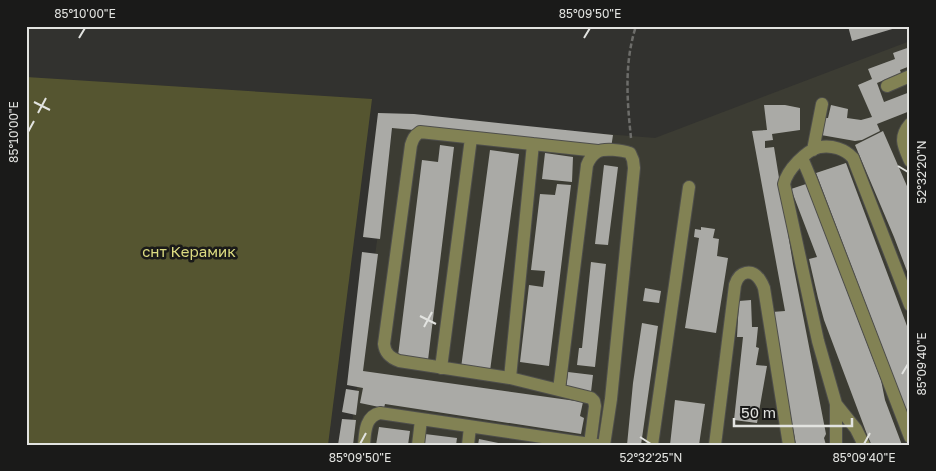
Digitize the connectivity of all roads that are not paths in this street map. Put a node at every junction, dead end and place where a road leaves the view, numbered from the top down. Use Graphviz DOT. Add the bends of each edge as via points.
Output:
graph roads {
  1 [pos="910,76"];
  2 [pos="888,86"];
  3 [pos="822,104"];
  4 [pos="910,124"];
  5 [pos="471,138"];
  6 [pos="533,144"];
  7 [pos="813,150"];
  8 [pos="598,151"];
  9 [pos="802,158"];
  10 [pos="910,161"];
  11 [pos="689,187"];
  12 [pos="910,305"];
  13 [pos="441,368"];
  14 [pos="510,378"];
  15 [pos="559,390"];
  16 [pos="836,404"];
  17 [pos="421,420"];
  18 [pos="470,426"];
  19 [pos="910,437"];
  20 [pos="522,439"];
  21 [pos="557,442"];
  22 [pos="594,444"];
  23 [pos="364,445"];
  24 [pos="418,445"];
  25 [pos="468,445"];
  26 [pos="604,445"];
  27 [pos="652,445"];
  28 [pos="715,445"];
  29 [pos="789,445"];
  30 [pos="836,445"];
  31 [pos="864,445"];
  1 -- 2 [label="lane"];
  3 -- 7 [label="lane"];
  4 -- 10 [label="lane" via="903,141"];
  5 -- 6 [label="lane"];
  5 -- 13 [label="lane"];
  5 -- 13 [label="lane" via="420,132 413,137 384,344 389,356 399,361"];
  6 -- 8 [label="lane"];
  6 -- 14 [label="lane"];
  7 -- 9 [label="lane"];
  7 -- 12 [label="lane" via="838,148 853,158"];
  8 -- 15 [label="lane" via="587,165"];
  8 -- 26 [label="lane" via="624,150 630,153 634,168"];
  9 -- 16 [label="lane" via="789,171 784,184 818,341"];
  9 -- 19 [label="lane"];
  11 -- 27 [label="lane"];
  13 -- 14 [label="lane"];
  14 -- 15 [label="lane"];
  15 -- 22 [label="lane" via="594,401"];
  16 -- 30 [label="lane"];
  16 -- 31 [label="lane"];
  17 -- 18 [label="lane"];
  17 -- 23 [label="lane" via="375,414 366,426"];
  17 -- 24 [label="lane"];
  18 -- 20 [label="lane"];
  18 -- 25 [label="lane"];
  20 -- 21 [label="lane"];
  21 -- 22 [label="lane"];
  28 -- 29 [label="lane" via="735,285 742,273 751,273 764,288"];
}
